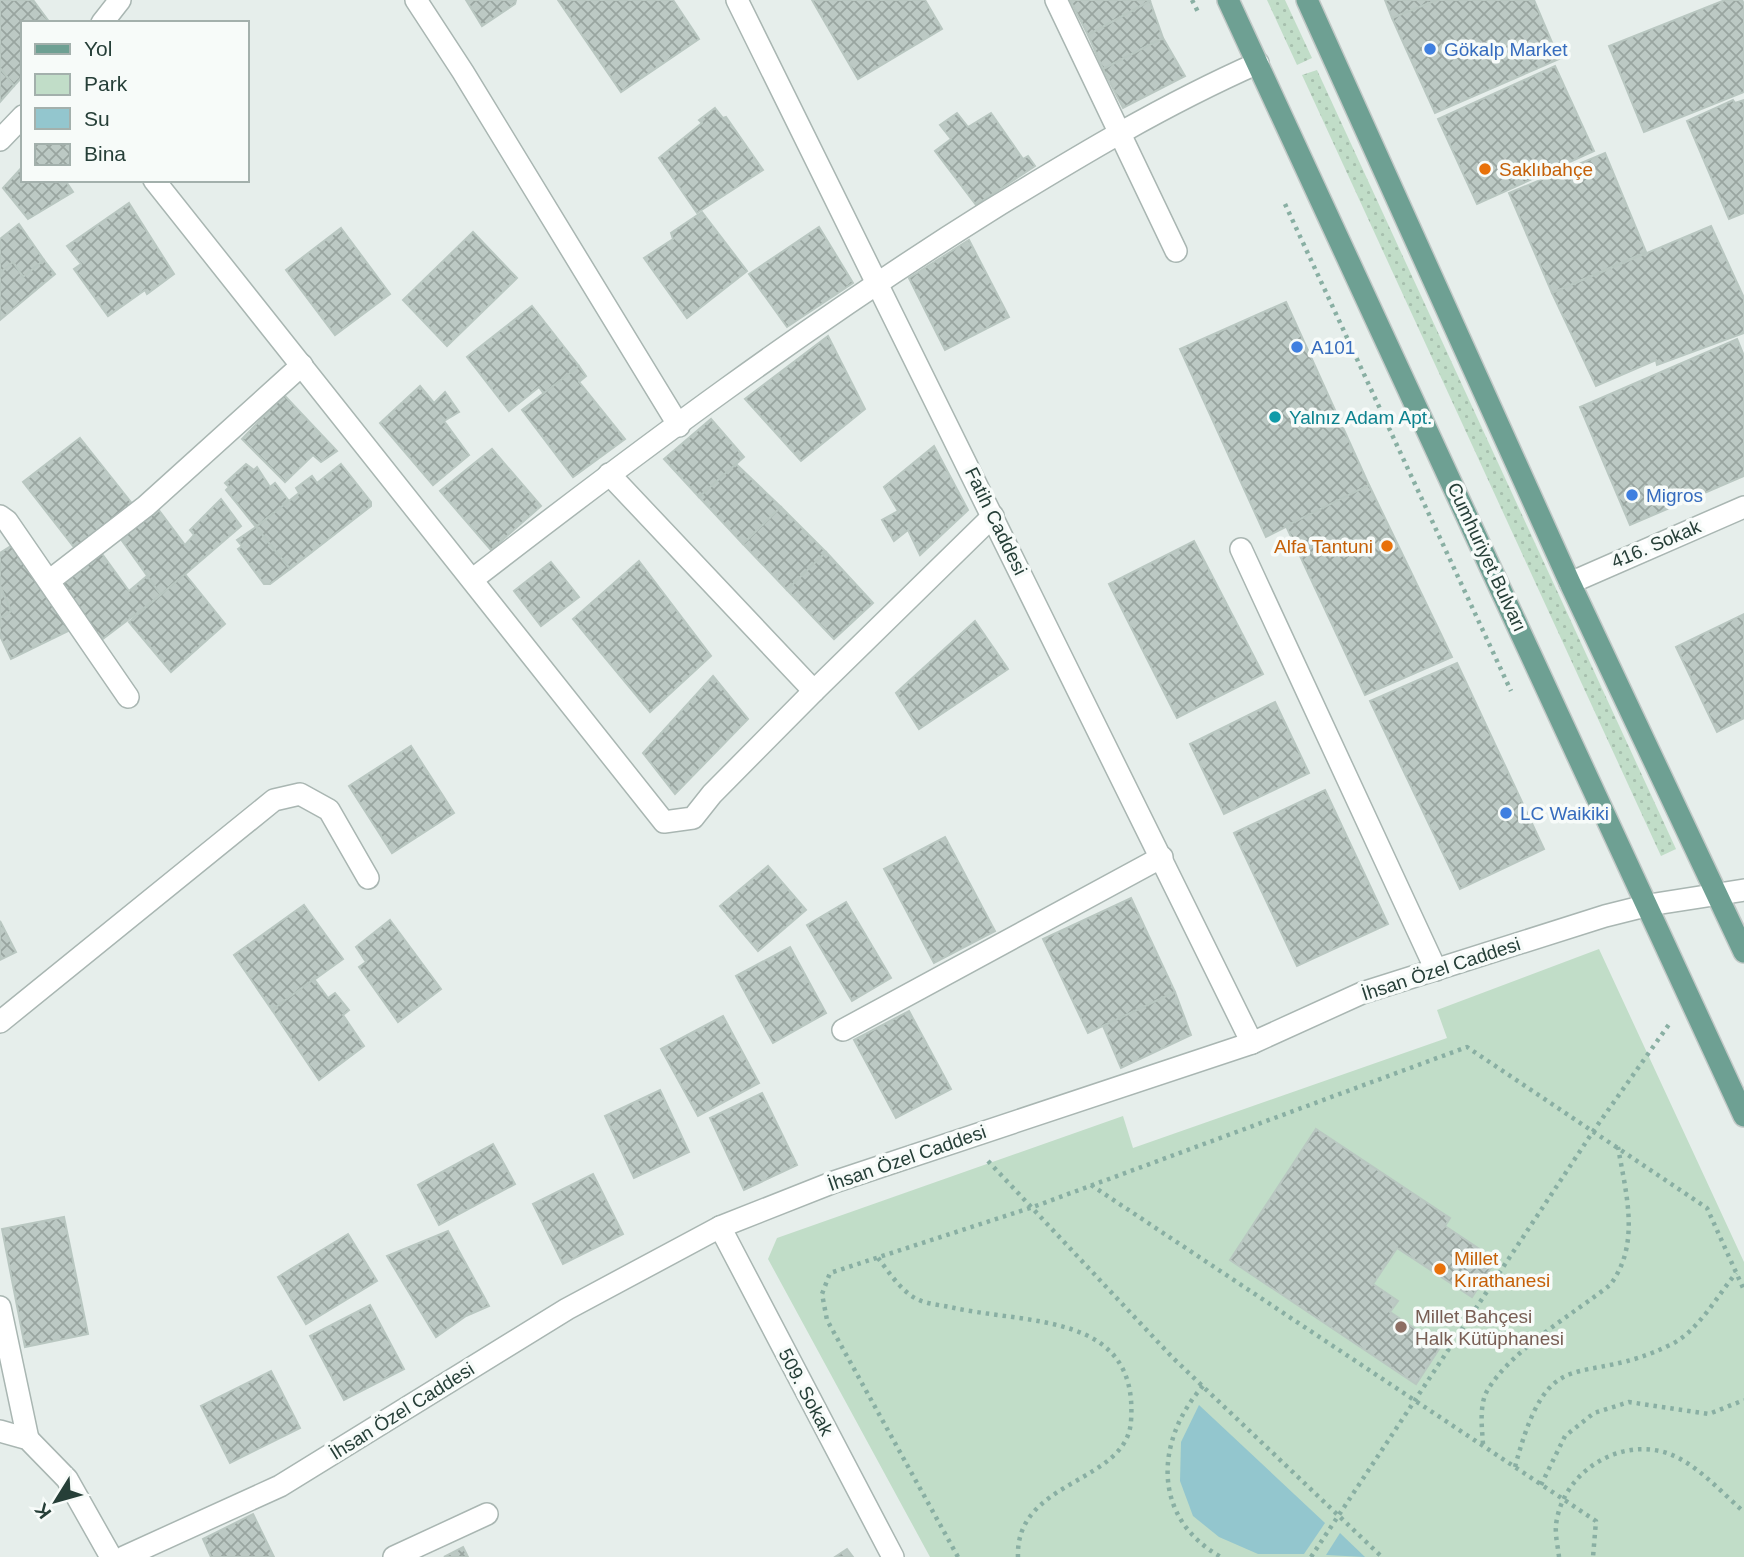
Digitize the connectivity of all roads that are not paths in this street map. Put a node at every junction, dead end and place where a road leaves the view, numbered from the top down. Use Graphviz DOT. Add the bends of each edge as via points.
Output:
graph roads {
  1 [pos="120,0"];
  2 [pos="416,0"];
  3 [pos="737,0"];
  4 [pos="1056,0"];
  5 [pos="1228,0"];
  6 [pos="1307,0"];
  7 [pos="104,21"];
  8 [pos="1258,63"];
  9 [pos="21,118"];
  10 [pos="1119,131"];
  11 [pos="0,140"];
  12 [pos="156,182"];
  13 [pos="1176,251"];
  14 [pos="876,282"];
  15 [pos="302,365"];
  16 [pos="679,426"];
  17 [pos="609,474"];
  18 [pos="1744,507"];
  19 [pos="0,516"];
  20 [pos="993,516"];
  21 [pos="1241,549"];
  22 [pos="473,579"];
  23 [pos="49,581"];
  24 [pos="1570,583"];
  25 [pos="814,691"];
  26 [pos="128,697"];
  27 [pos="1161,857"];
  28 [pos="368,878"];
  29 [pos="1744,890"];
  30 [pos="1718,894"];
  31 [pos="1649,905"];
  32 [pos="1744,951"];
  33 [pos="1436,970"];
  34 [pos="0,1022"];
  35 [pos="844,1030"];
  36 [pos="1252,1043"];
  37 [pos="1744,1116"];
  38 [pos="720,1227"];
  39 [pos="0,1307"];
  40 [pos="0,1431"];
  41 [pos="28,1439"];
  42 [pos="487,1514"];
  43 [pos="111,1557"];
  44 [pos="124,1557"];
  45 [pos="394,1557"];
  46 [pos="893,1557"];
  1 -- 7 [label="street"];
  2 -- 16 [label="street"];
  3 -- 14 [label="street, Fatih Caddesi"];
  4 -- 10 [label="street"];
  5 -- 8 [label="main road, Cumhuriyet Bulvarı"];
  6 -- 24 [label="main road"];
  8 -- 10 [label="street"];
  8 -- 31 [label="main road, Cumhuriyet Bulvarı"];
  9 -- 11 [label="street"];
  10 -- 13 [label="street"];
  10 -- 14 [label="street"];
  12 -- 15 [label="street"];
  14 -- 16 [label="street"];
  14 -- 20 [label="street, Fatih Caddesi"];
  15 -- 22 [label="street"];
  15 -- 23 [label="street" via="146,506"];
  16 -- 17 [label="street"];
  17 -- 22 [label="street"];
  17 -- 25 [label="street"];
  18 -- 24 [label="street, 416. Sokak"];
  19 -- 23 [label="street"];
  20 -- 25 [label="street"];
  20 -- 27 [label="street, Fatih Caddesi"];
  21 -- 33 [label="street"];
  22 -- 25 [label="street" via="664,822 693,818"];
  23 -- 26 [label="street"];
  24 -- 30 [label="main road"];
  27 -- 35 [label="street"];
  27 -- 36 [label="street, Fatih Caddesi"];
  28 -- 34 [label="street" via="329,810 300,794 274,800"];
  29 -- 30 [label="street, İhsan Özel Caddesi"];
  30 -- 31 [label="street, İhsan Özel Caddesi"];
  30 -- 32 [label="main road"];
  31 -- 33 [label="street, İhsan Özel Caddesi"];
  31 -- 37 [label="main road, Cumhuriyet Bulvarı"];
  33 -- 36 [label="street, İhsan Özel Caddesi" via="1362,992"];
  36 -- 38 [label="street, İhsan Özel Caddesi" via="834,1182"];
  38 -- 44 [label="street, İhsan Özel Caddesi" via="567,1309 280,1486"];
  38 -- 46 [label="street, 509. Sokak"];
  39 -- 41 [label="street"];
  40 -- 41 [label="street"];
  41 -- 43 [label="street" via="67,1479"];
  42 -- 45 [label="street"];
}
